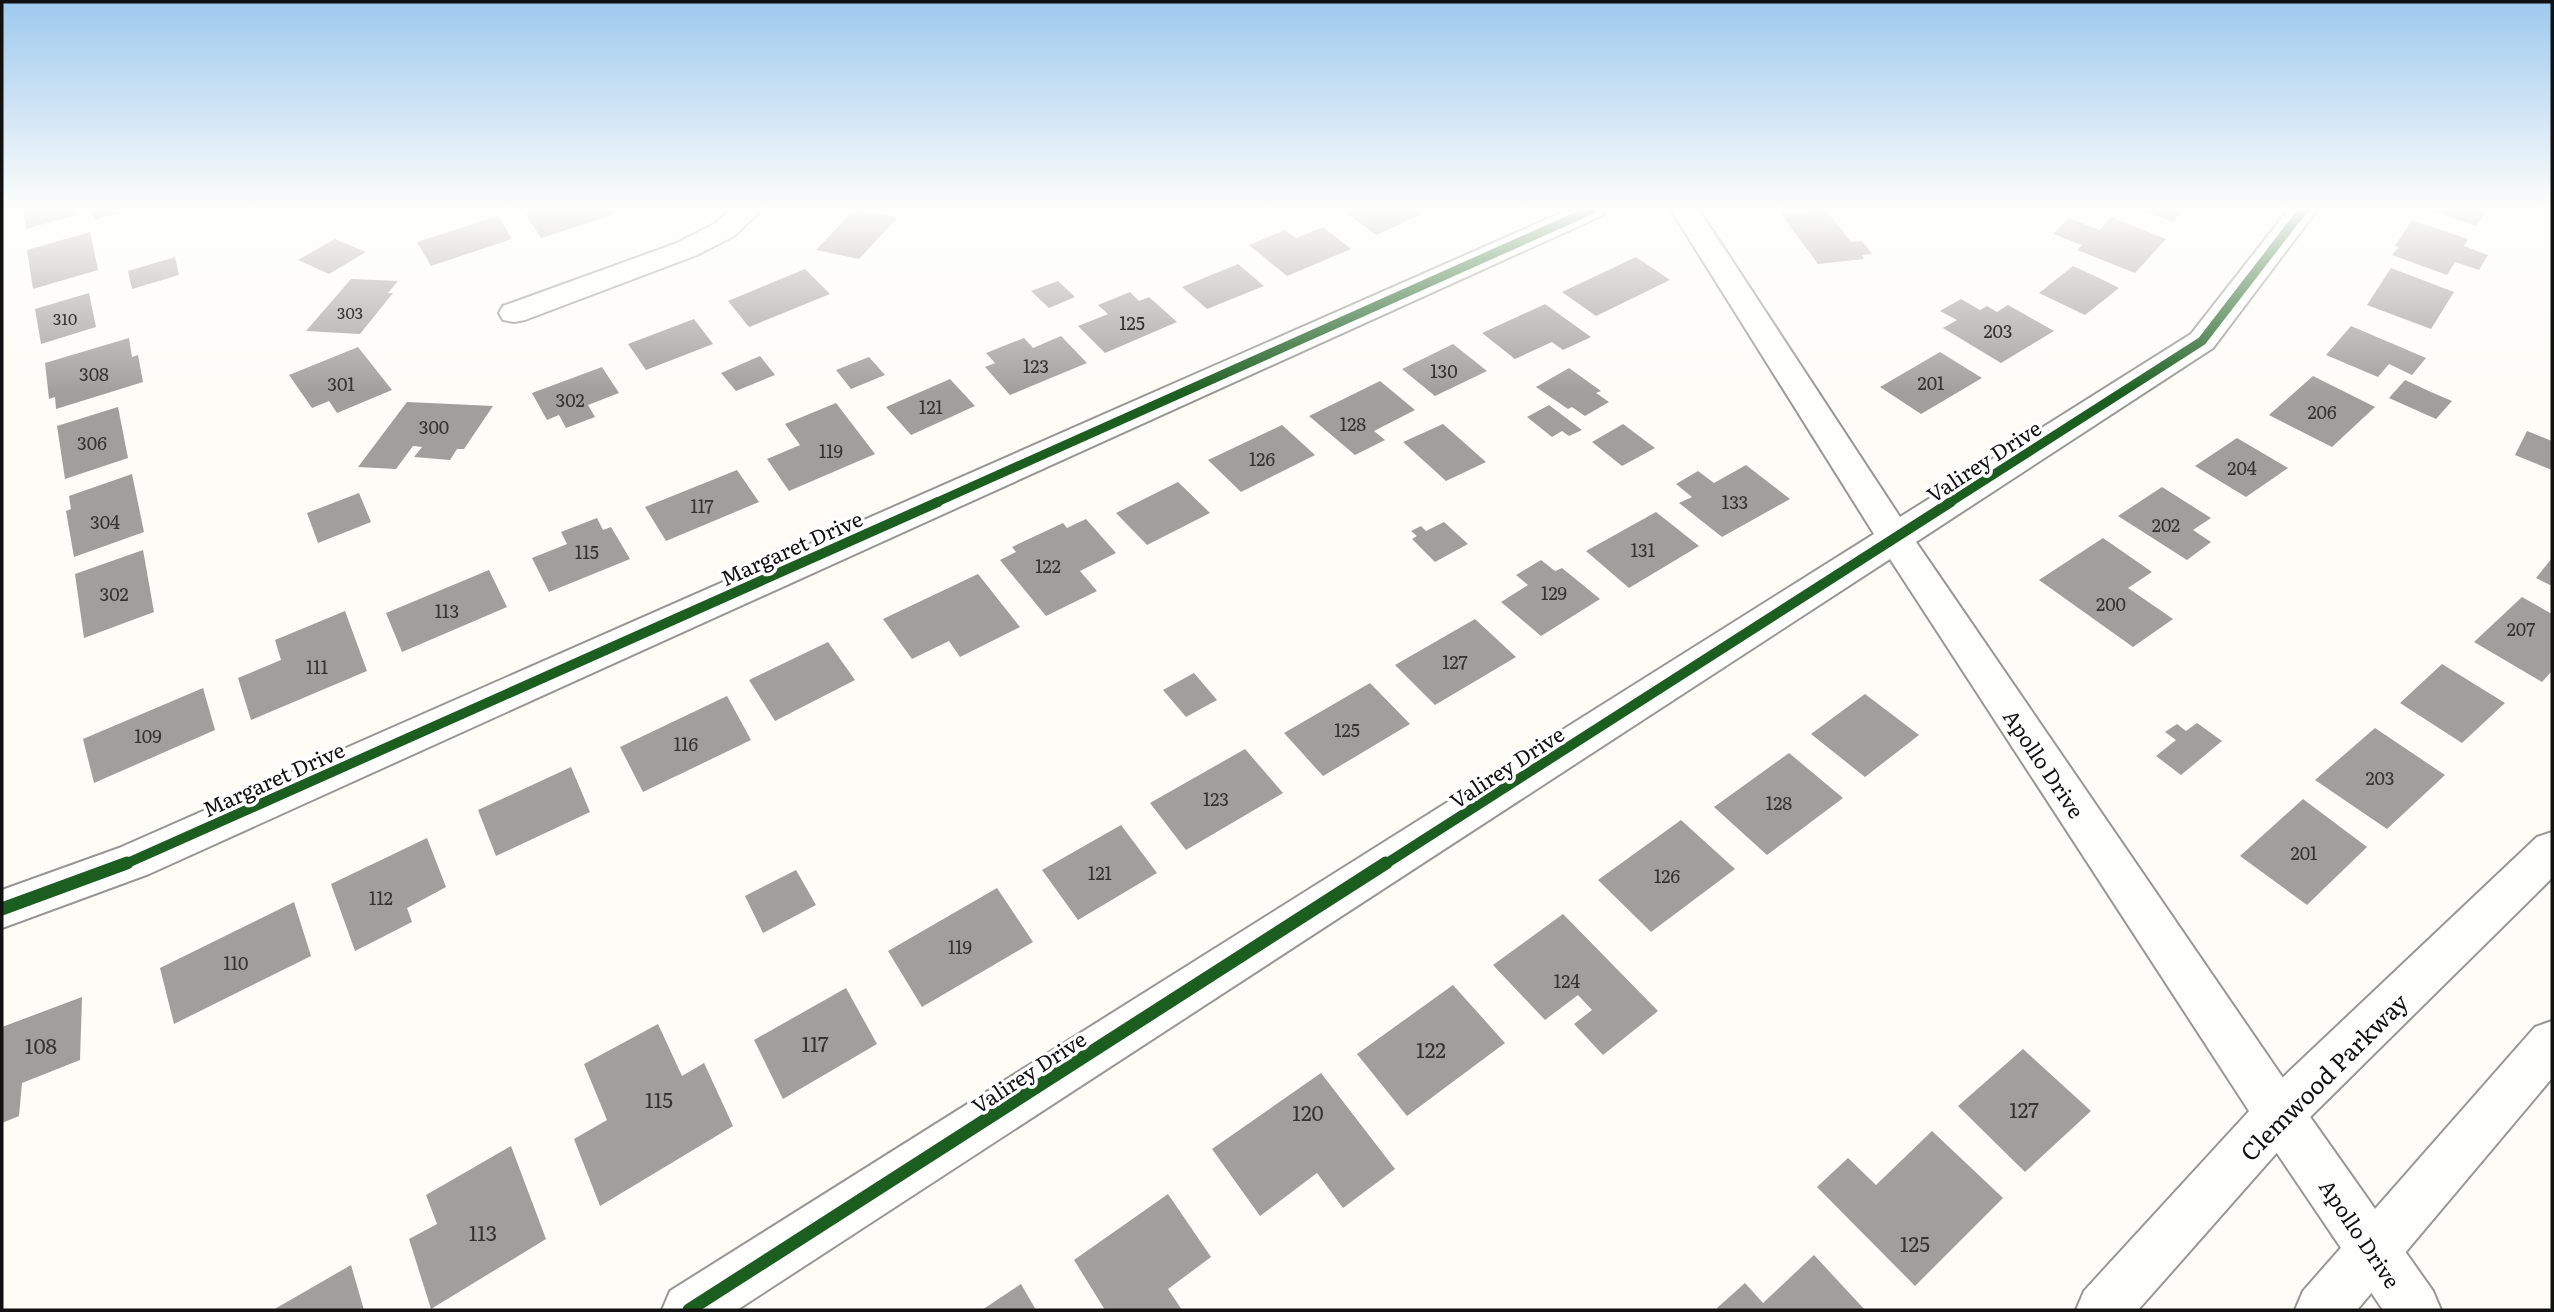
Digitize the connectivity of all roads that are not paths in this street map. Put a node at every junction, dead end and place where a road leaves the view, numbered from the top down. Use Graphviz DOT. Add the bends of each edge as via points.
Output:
graph roads {
  1 [pos="627,271"];
  2 [pos="1454,271"];
  3 [pos="1724,271"];
  4 [pos="2256,271"];
  5 [pos="514,313"];
  6 [pos="1896,540"];
  7 [pos="2552,850"];
  8 [pos="2,909"];
  9 [pos="2552,1043"];
  10 [pos="2279,1115"];
  11 [pos="2372,1249"];
  12 [pos="689,1310"];
  13 [pos="2104,1310"];
  14 [pos="2322,1310"];
  15 [pos="2414,1310"];
  1 -- 5 [label="street"];
  2 -- 8 [label="street, Margaret Drive" via="134,861"];
  3 -- 6 [label="street, Apollo Drive"];
  4 -- 6 [label="street, Valirey Drive" via="2202,341"];
  6 -- 10 [label="street, Apollo Drive"];
  6 -- 12 [label="street, Valirey Drive"];
  7 -- 10 [label="street, Clemwood Parkway"];
  9 -- 11 [label="street"];
  10 -- 11 [label="street, Apollo Drive"];
  10 -- 13 [label="street, Clemwood Parkway"];
  11 -- 14 [label="street"];
  11 -- 15 [label="street, Apollo Drive"];
}
